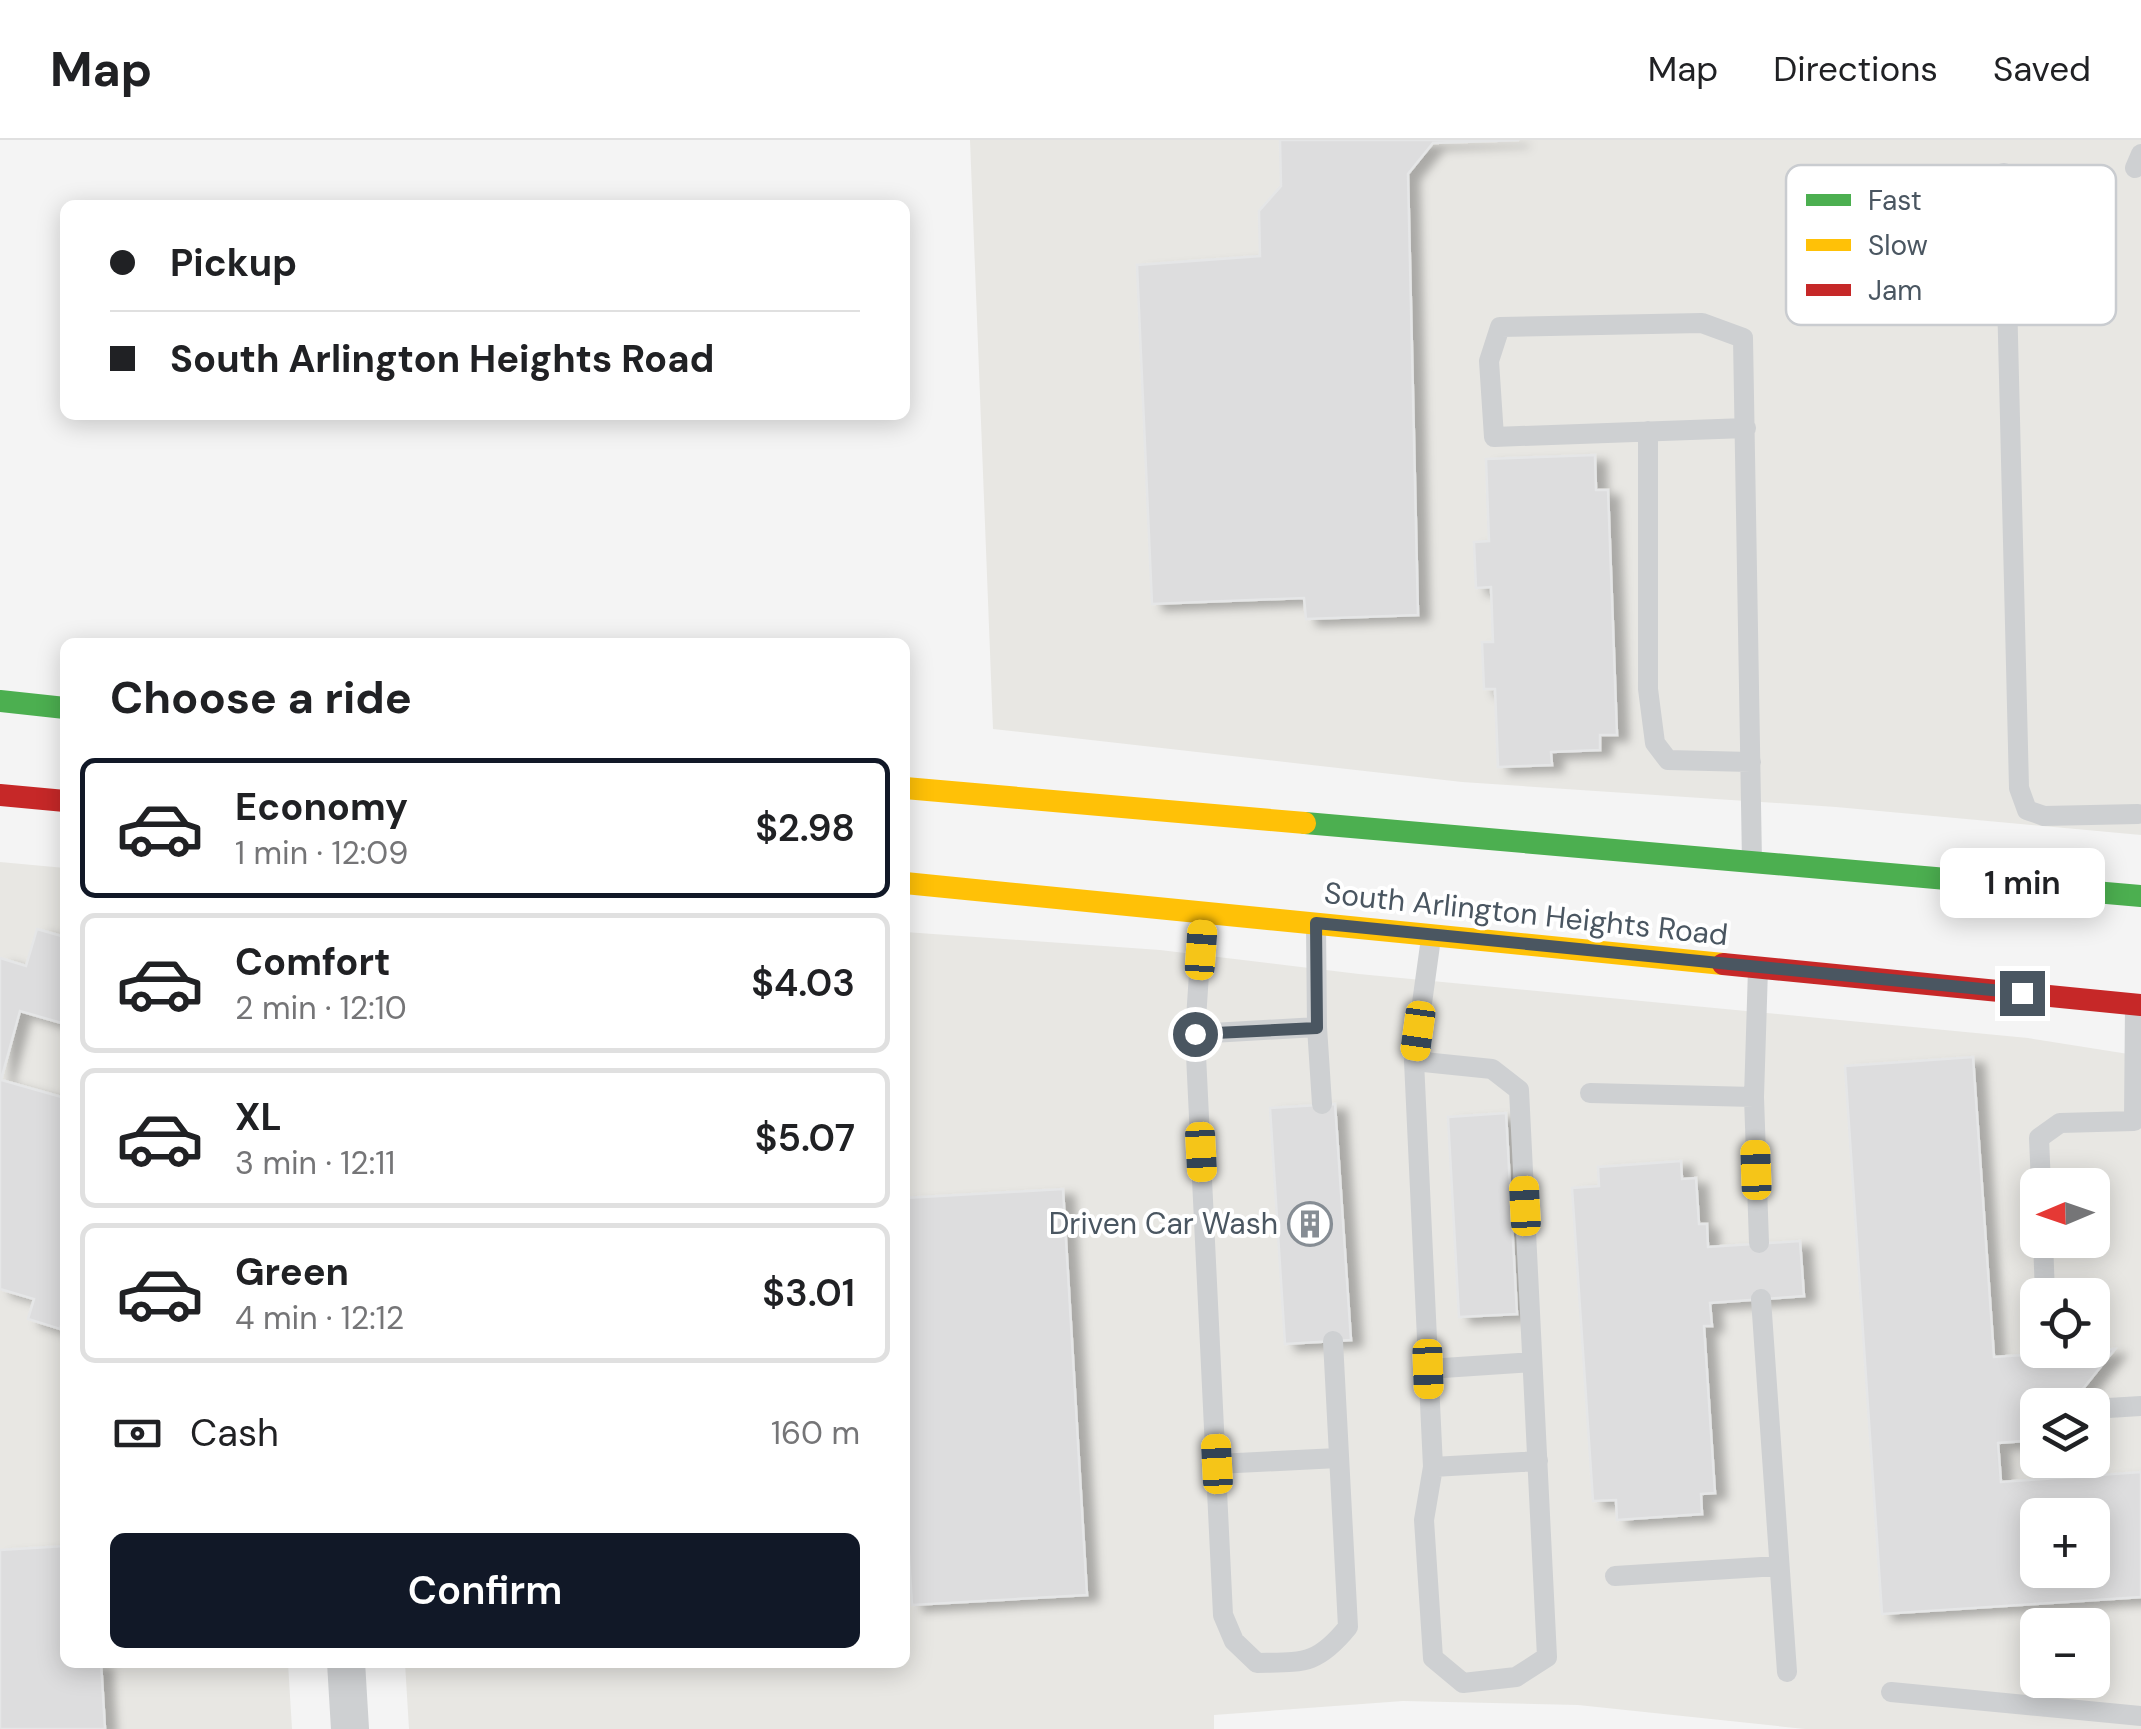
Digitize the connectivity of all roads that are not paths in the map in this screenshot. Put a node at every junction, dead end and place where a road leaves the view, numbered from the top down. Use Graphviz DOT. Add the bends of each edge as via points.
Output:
graph roads {
  1 [pos="2008,325"];
  2 [pos="1746,428"];
  3 [pos="1648,431"];
  4 [pos="0,701"];
  5 [pos="60,707"];
  6 [pos="1751,762"];
  7 [pos="910,788"];
  8 [pos="0,795"];
  9 [pos="60,801"];
  10 [pos="2138,814"];
  11 [pos="1752,863"];
  12 [pos="910,883"];
  13 [pos="2141,896"];
  14 [pos="1204,912"];
  15 [pos="1316,923"];
  16 [pos="1431,935"];
  17 [pos="1758,967"];
  18 [pos="2138,1004"];
  19 [pos="1317,1028"];
  20 [pos="1195,1034"];
  21 [pos="1414,1061"];
  22 [pos="1590,1093"];
  23 [pos="1754,1098"];
  24 [pos="1322,1104"];
  25 [pos="2138,1121"];
  26 [pos="2040,1168"];
  27 [pos="1759,1244"];
  28 [pos="1761,1299"];
  29 [pos="1333,1341"];
  30 [pos="1532,1362"];
  31 [pos="1428,1369"];
  32 [pos="2141,1406"];
  33 [pos="2110,1409"];
  34 [pos="1338,1458"];
  35 [pos="1538,1461"];
  36 [pos="1217,1464"];
  37 [pos="1432,1468"];
  38 [pos="1778,1566"];
  39 [pos="1616,1576"];
  40 [pos="346,1668"];
  41 [pos="1787,1672"];
  42 [pos="1891,1692"];
  43 [pos="2141,1716"];
  44 [pos="350,1729"];
  1 -- 10 [label="lane" via="2019,788 2027,810 2044,816"];
  2 -- 3 [label="lane"];
  2 -- 3 [label="lane" via="1743,338 1702,323 1500,328 1488,361 1494,437"];
  2 -- 6 [label="lane"];
  3 -- 6 [label="lane" via="1648,689 1655,743 1668,760"];
  4 -- 5 [label="main road"];
  6 -- 11 [label="lane"];
  7 -- 11 [label="main road"];
  8 -- 9 [label="main road"];
  11 -- 13 [label="main road"];
  12 -- 14 [label="main road, South Arlington Heights Road"];
  14 -- 15 [label="main road, South Arlington Heights Road"];
  14 -- 20 [label="lane"];
  15 -- 16 [label="main road, South Arlington Heights Road"];
  15 -- 19 [label="lane"];
  16 -- 17 [label="main road, South Arlington Heights Road"];
  16 -- 21 [label="lane"];
  17 -- 18 [label="main road, South Arlington Heights Road"];
  17 -- 23 [label="lane"];
  18 -- 25 [label="lane"];
  19 -- 20 [label="lane"];
  19 -- 24 [label="lane"];
  20 -- 36 [label="lane"];
  21 -- 30 [label="lane" via="1492,1069 1519,1090"];
  21 -- 31 [label="lane"];
  22 -- 23 [label="lane"];
  23 -- 27 [label="lane"];
  25 -- 26 [label="lane" via="2060,1123 2039,1138"];
  28 -- 38 [label="lane"];
  29 -- 34 [label="lane"];
  30 -- 31 [label="lane"];
  30 -- 35 [label="lane"];
  31 -- 37 [label="lane"];
  32 -- 33 [label="lane"];
  34 -- 36 [label="lane"];
  34 -- 36 [label="lane" via="1348,1627 1328,1652 1307,1662 1257,1663 1234,1641 1222,1616"];
  35 -- 37 [label="lane"];
  35 -- 37 [label="lane" via="1548,1657 1516,1677 1463,1683 1433,1658 1424,1520"];
  38 -- 39 [label="lane"];
  38 -- 41 [label="lane"];
  40 -- 44 [label="street"];
  42 -- 43 [label="lane"];
}
